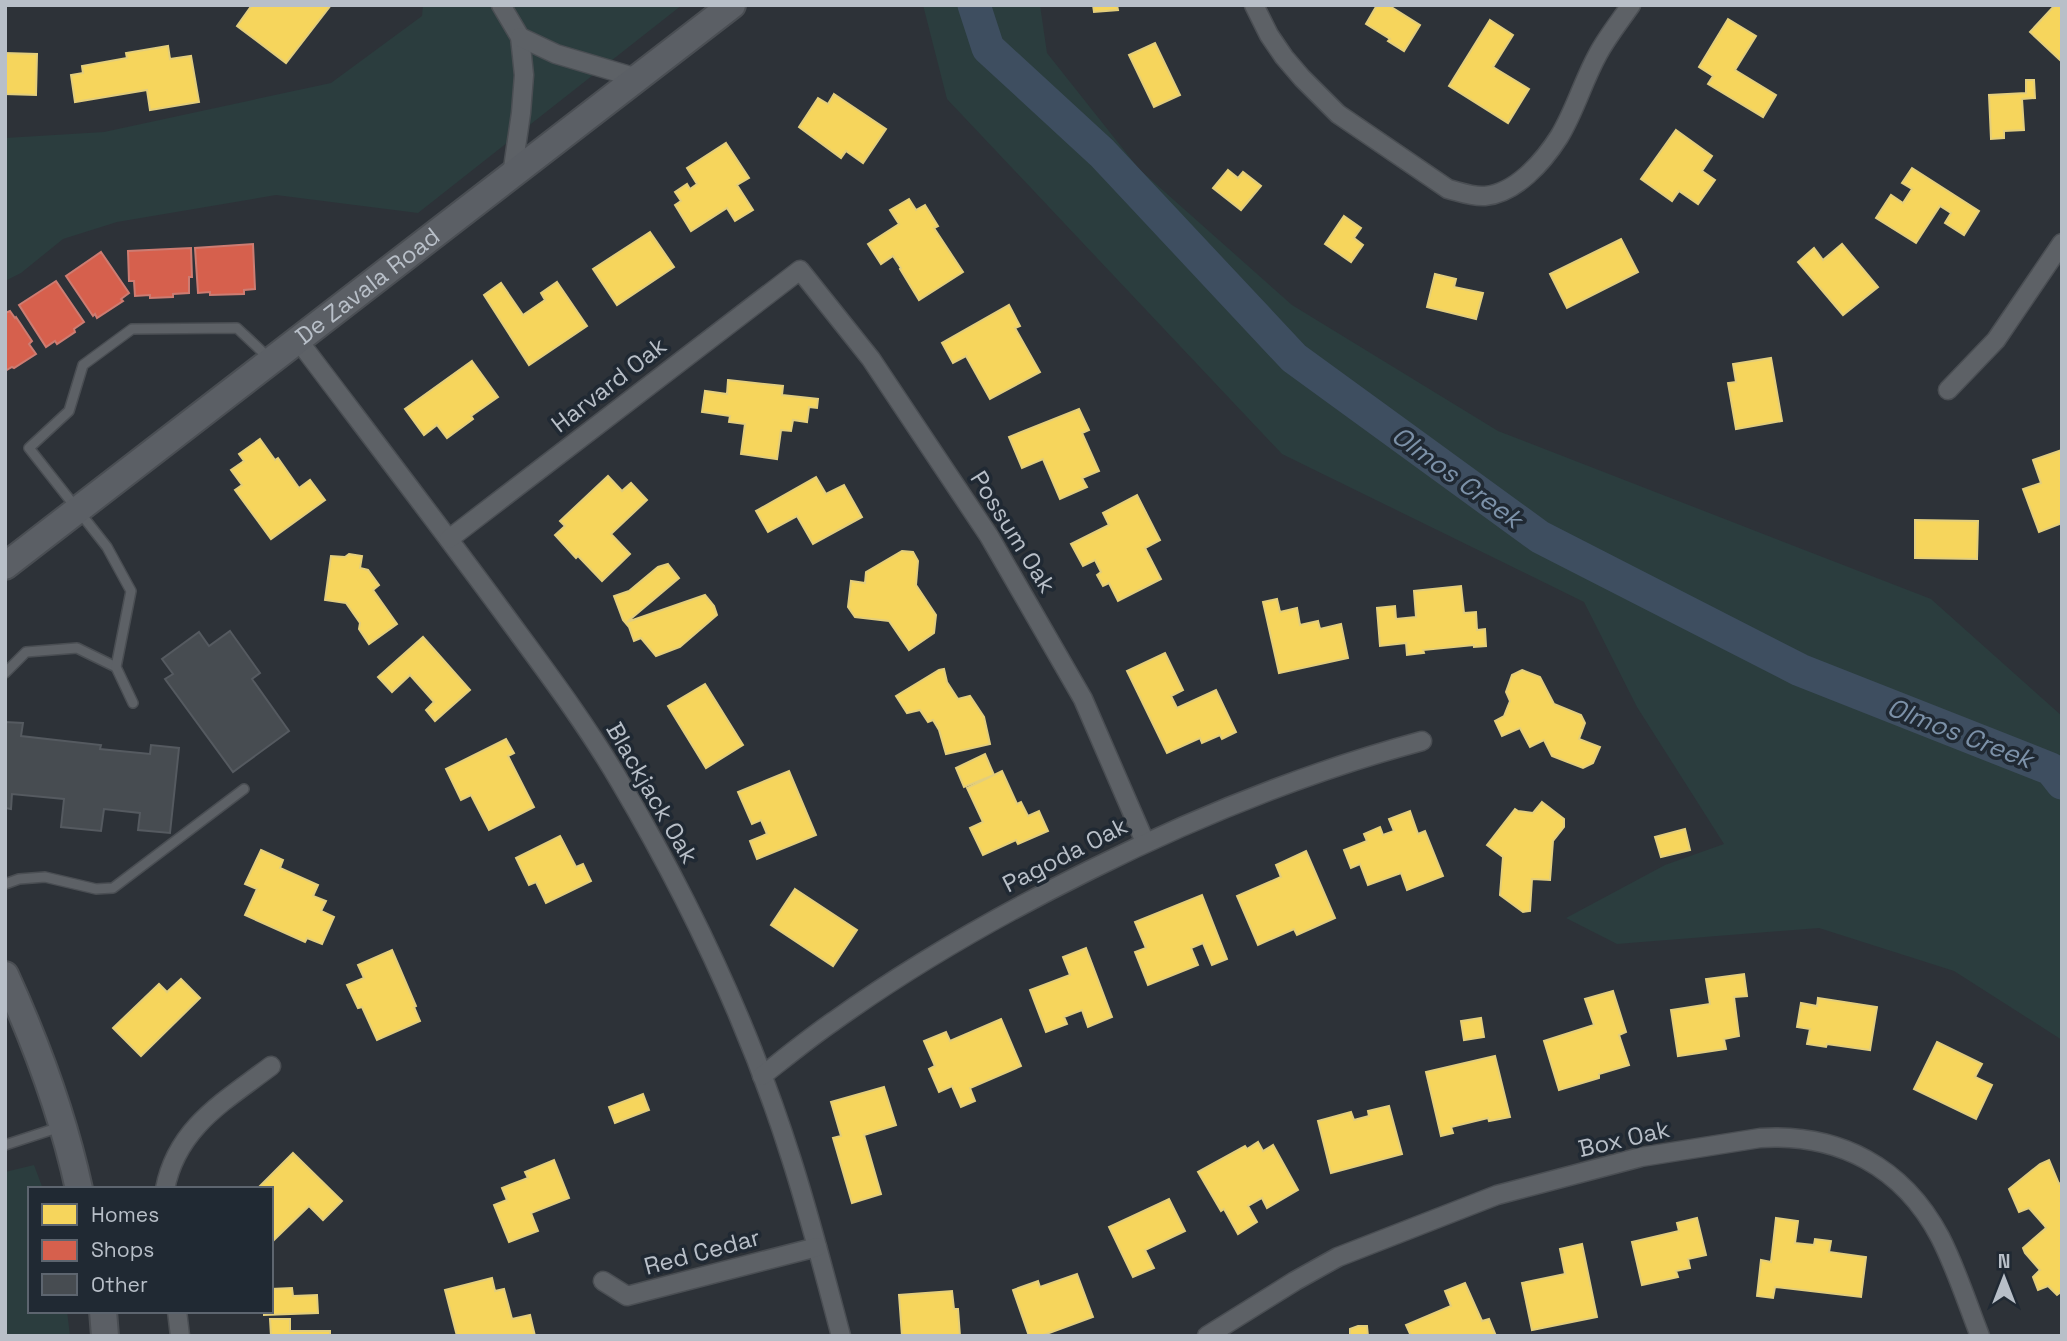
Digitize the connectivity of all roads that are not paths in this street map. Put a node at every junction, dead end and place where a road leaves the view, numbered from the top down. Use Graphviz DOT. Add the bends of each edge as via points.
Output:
graph roads {
  1 [pos="501,5"];
  2 [pos="732,5"];
  3 [pos="1254,5"];
  4 [pos="1631,5"];
  5 [pos="520,37"];
  6 [pos="637,78"];
  7 [pos="512,175"];
  8 [pos="2062,243"];
  9 [pos="800,270"];
  10 [pos="298,340"];
  11 [pos="272,360"];
  12 [pos="1948,390"];
  13 [pos="77,510"];
  14 [pos="449,539"];
  15 [pos="5,566"];
  16 [pos="116,667"];
  17 [pos="5,673"];
  18 [pos="133,703"];
  19 [pos="1422,741"];
  20 [pos="244,789"];
  21 [pos="1145,842"];
  22 [pos="5,884"];
  23 [pos="5,975"];
  24 [pos="271,1066"];
  25 [pos="762,1076"];
  26 [pos="62,1127"];
  27 [pos="5,1144"];
  28 [pos="78,1187"];
  29 [pos="165,1187"];
  30 [pos="817,1247"];
  31 [pos="603,1280"];
  32 [pos="103,1313"];
  33 [pos="177,1313"];
  34 [pos="105,1336"];
  35 [pos="180,1336"];
  36 [pos="841,1336"];
  37 [pos="1208,1336"];
  38 [pos="1980,1336"];
  1 -- 5 [label="street"];
  2 -- 6 [label="main road, De Zavala Road"];
  3 -- 4 [label="street" via="1284,57 1338,114 1448,189 1485,196 1503,191 1538,164 1559,136 1597,55"];
  5 -- 6 [label="street" via="556,54"];
  5 -- 7 [label="street" via="524,75"];
  6 -- 7 [label="main road, De Zavala Road"];
  7 -- 10 [label="main road, De Zavala Road"];
  8 -- 12 [label="street" via="1996,340"];
  9 -- 14 [label="street, Harvard Oak"];
  9 -- 21 [label="street, Possum Oak" via="871,359 989,536 1083,699"];
  10 -- 11 [label="main road, De Zavala Road"];
  10 -- 14 [label="street, Blackjack Oak"];
  11 -- 13 [label="main road, De Zavala Road"];
  11 -- 13 [label="lane" via="237,328 132,329 83,365 69,411 29,448"];
  13 -- 15 [label="main road, De Zavala Road"];
  13 -- 16 [label="lane" via="107,547 131,591"];
  14 -- 25 [label="street, Blackjack Oak" via="576,712 620,781 706,941"];
  16 -- 17 [label="lane" via="77,648 26,652"];
  16 -- 18 [label="lane"];
  19 -- 21 [label="street, Pagoda Oak" via="1272,790"];
  20 -- 22 [label="lane" via="114,888 96,889 45,877"];
  21 -- 25 [label="street, Pagoda Oak" via="1020,904 938,952"];
  23 -- 26 [label="main road" via="31,1031"];
  24 -- 29 [label="street" via="190,1132 176,1153"];
  25 -- 30 [label="street, Blackjack Oak"];
  26 -- 27 [label="lane"];
  26 -- 28 [label="main road"];
  30 -- 31 [label="street, Red Cedar" via="627,1296"];
  30 -- 36 [label="street, Blackjack Oak"];
  32 -- 34 [label="main road"];
  33 -- 35 [label="street"];
  37 -- 38 [label="street, Box Oak" via="1338,1257 1497,1195 1641,1157 1779,1137 1842,1148 1897,1180 1922,1207 1941,1238"];
}
